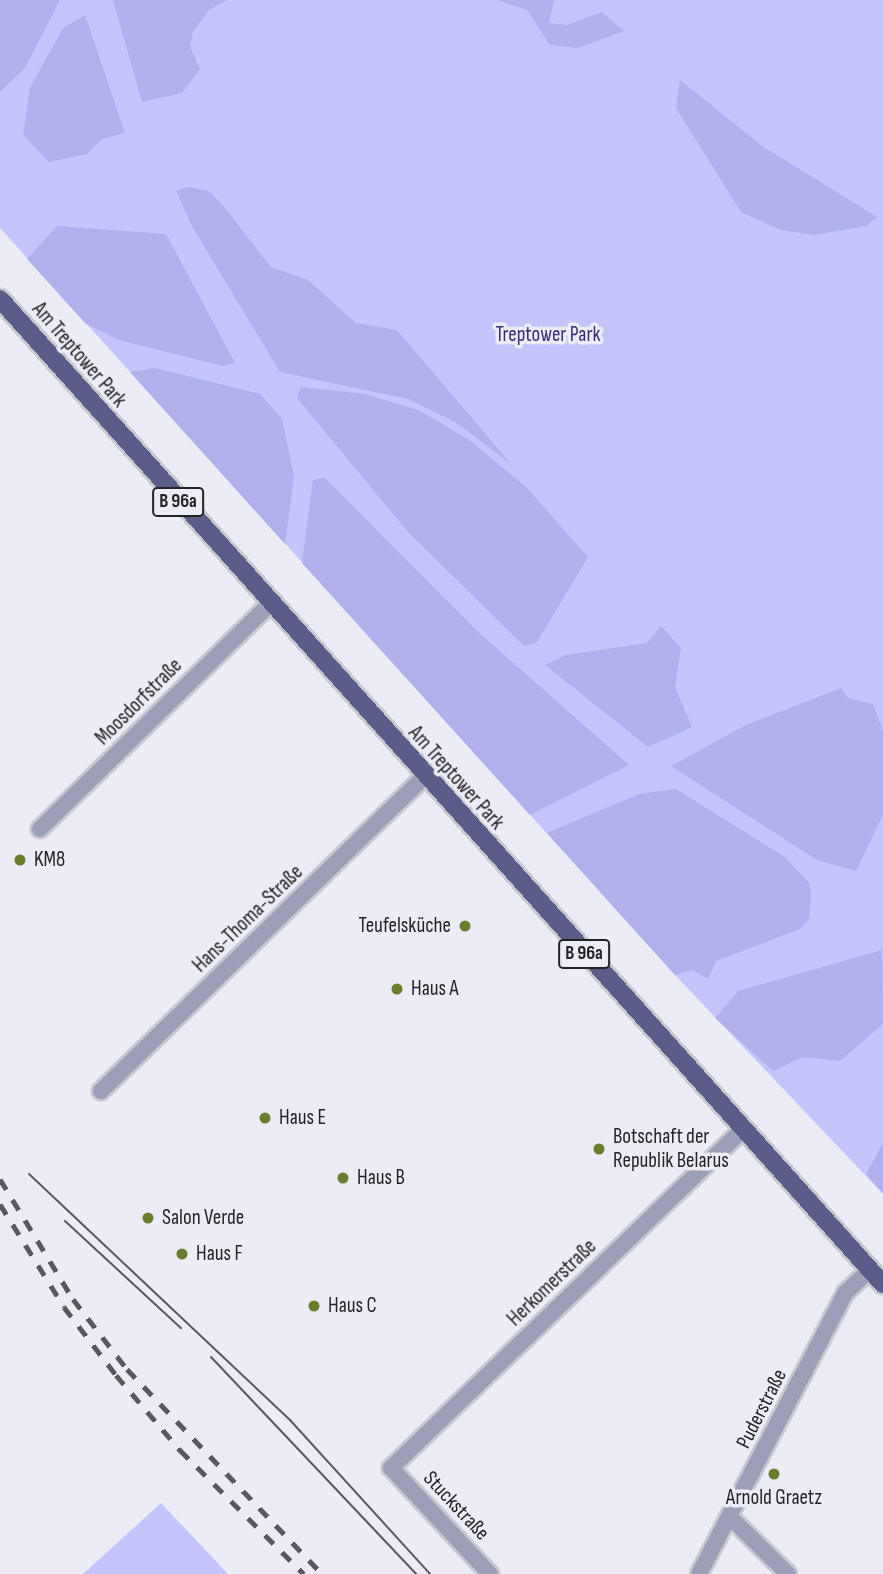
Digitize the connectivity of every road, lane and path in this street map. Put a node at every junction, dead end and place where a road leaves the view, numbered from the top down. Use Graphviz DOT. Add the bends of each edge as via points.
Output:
graph roads {
  1 [pos="0,299"];
  2 [pos="268,605"];
  3 [pos="424,777"];
  4 [pos="40,829"];
  5 [pos="102,1091"];
  6 [pos="743,1129"];
  7 [pos="870,1270"];
  8 [pos="883,1284"];
  9 [pos="391,1468"];
  10 [pos="730,1517"];
  11 [pos="491,1574"];
  12 [pos="699,1574"];
  13 [pos="789,1574"];
  1 -- 2 [label="main road, Am Treptower Park / B 96a"];
  2 -- 3 [label="main road, Am Treptower Park / B 96a"];
  2 -- 4 [label="street, Moosdorfstraße"];
  3 -- 5 [label="street, Hans-Thoma-Straße"];
  3 -- 6 [label="main road, Am Treptower Park / B 96a"];
  6 -- 7 [label="main road, Am Treptower Park / B 96a"];
  6 -- 9 [label="street, Herkomerstraße"];
  7 -- 8 [label="main road, Am Treptower Park / B 96a"];
  7 -- 10 [label="street, Puderstraße" via="845,1293"];
  9 -- 11 [label="street, Stuckstraße"];
  10 -- 12 [label="street, Puderstraße"];
  10 -- 13 [label="street"];
}
